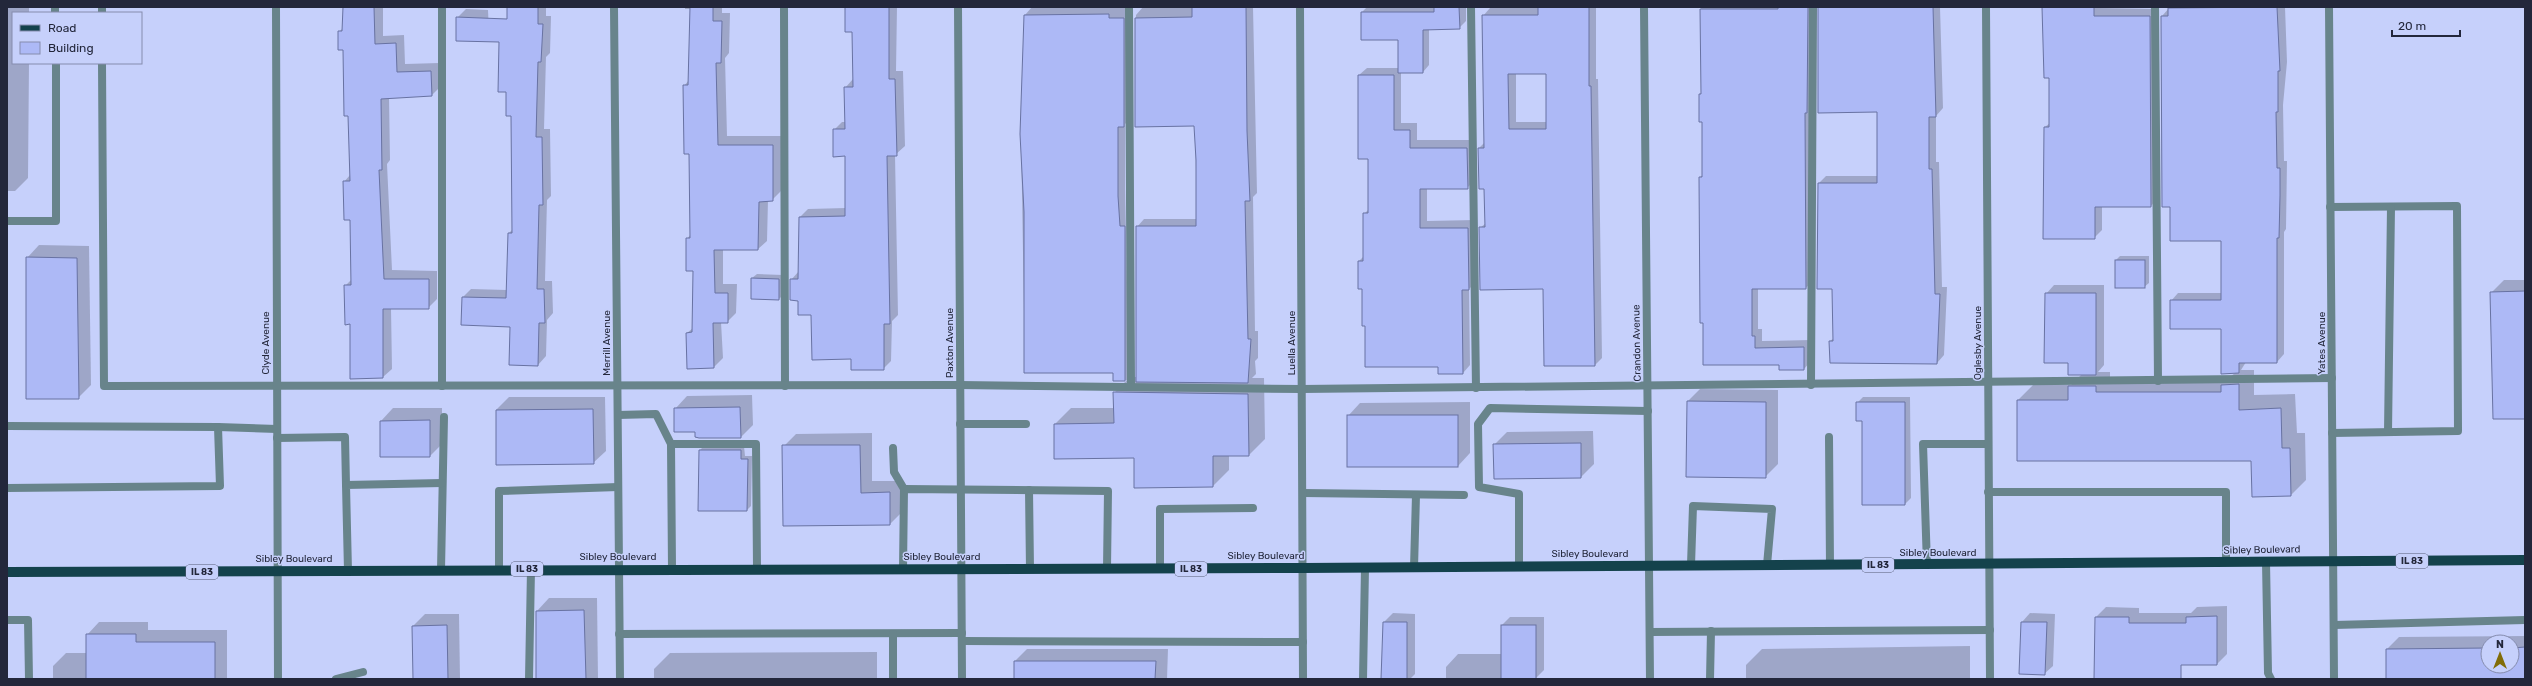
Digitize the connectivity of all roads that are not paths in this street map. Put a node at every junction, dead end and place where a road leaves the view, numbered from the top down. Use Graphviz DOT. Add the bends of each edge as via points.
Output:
graph roads {
  1 [pos="276,7"];
  2 [pos="442,7"];
  3 [pos="614,7"];
  4 [pos="784,7"];
  5 [pos="958,7"];
  6 [pos="1129,7"];
  7 [pos="1300,7"];
  8 [pos="1471,7"];
  9 [pos="1644,7"];
  10 [pos="1813,7"];
  11 [pos="1986,7"];
  12 [pos="2155,7"];
  13 [pos="2329,7"];
  14 [pos="56,64"];
  15 [pos="102,64"];
  16 [pos="2330,207"];
  17 [pos="2390,207"];
  18 [pos="7,221"];
  19 [pos="2332,378"];
  20 [pos="2158,381"];
  21 [pos="1988,383"];
  22 [pos="960,385"];
  23 [pos="1811,385"];
  24 [pos="442,386"];
  25 [pos="618,386"];
  26 [pos="785,386"];
  27 [pos="1647,386"];
  28 [pos="277,387"];
  29 [pos="1131,387"];
  30 [pos="1476,388"];
  31 [pos="1302,389"];
  32 [pos="1648,411"];
  33 [pos="618,415"];
  34 [pos="444,417"];
  35 [pos="960,424"];
  36 [pos="1026,424"];
  37 [pos="7,426"];
  38 [pos="218,427"];
  39 [pos="277,429"];
  40 [pos="2388,432"];
  41 [pos="2332,433"];
  42 [pos="1829,437"];
  43 [pos="277,438"];
  44 [pos="671,444"];
  45 [pos="1988,444"];
  46 [pos="893,448"];
  47 [pos="442,483"];
  48 [pos="346,485"];
  49 [pos="7,488"];
  50 [pos="618,488"];
  51 [pos="904,489"];
  52 [pos="961,489"];
  53 [pos="1029,490"];
  54 [pos="1988,492"];
  55 [pos="1303,493"];
  56 [pos="1416,495"];
  57 [pos="1464,496"];
  58 [pos="1253,508"];
  59 [pos="2525,560"];
  60 [pos="2333,561"];
  61 [pos="2226,562"];
  62 [pos="2266,562"];
  63 [pos="1690,565"];
  64 [pos="1767,565"];
  65 [pos="1830,565"];
  66 [pos="1927,565"];
  67 [pos="1988,565"];
  68 [pos="1519,566"];
  69 [pos="1649,566"];
  70 [pos="757,568"];
  71 [pos="1304,568"];
  72 [pos="1365,568"];
  73 [pos="1414,568"];
  74 [pos="531,569"];
  75 [pos="619,569"];
  76 [pos="672,569"];
  77 [pos="903,569"];
  78 [pos="961,569"];
  79 [pos="1030,569"];
  80 [pos="1107,569"];
  81 [pos="1160,569"];
  82 [pos="441,570"];
  83 [pos="499,570"];
  84 [pos="278,571"];
  85 [pos="348,571"];
  86 [pos="7,572"];
  87 [pos="7,620"];
  88 [pos="2525,620"];
  89 [pos="2334,625"];
  90 [pos="1990,630"];
  91 [pos="1711,631"];
  92 [pos="1650,632"];
  93 [pos="620,634"];
  94 [pos="892,634"];
  95 [pos="962,637"];
  96 [pos="1304,642"];
  97 [pos="363,672"];
  98 [pos="29,679"];
  99 [pos="278,679"];
  100 [pos="336,679"];
  101 [pos="529,679"];
  102 [pos="620,679"];
  103 [pos="893,679"];
  104 [pos="962,679"];
  105 [pos="1304,679"];
  106 [pos="1363,679"];
  107 [pos="1650,679"];
  108 [pos="1710,679"];
  109 [pos="1990,679"];
  110 [pos="2271,679"];
  111 [pos="2334,679"];
  1 -- 28 [label="street, Clyde Avenue"];
  2 -- 24 [label="street"];
  3 -- 25 [label="street, Merrill Avenue"];
  4 -- 26 [label="street"];
  5 -- 22 [label="street, Paxton Avenue"];
  6 -- 29 [label="street"];
  7 -- 31 [label="street, Luella Avenue"];
  8 -- 30 [label="street"];
  9 -- 27 [label="street, Crandon Avenue"];
  10 -- 23 [label="street"];
  11 -- 21 [label="street, Oglesby Avenue"];
  12 -- 20 [label="street"];
  13 -- 16 [label="street, Yates Avenue"];
  14 -- 18 [label="street" via="56,221"];
  15 -- 28 [label="street" via="104,386"];
  16 -- 17 [label="street"];
  16 -- 19 [label="street, Yates Avenue"];
  17 -- 40 [label="street"];
  17 -- 40 [label="street" via="2457,206 2458,430"];
  19 -- 20 [label="street"];
  19 -- 41 [label="street, Yates Avenue"];
  20 -- 21 [label="street"];
  21 -- 23 [label="street"];
  21 -- 45 [label="street, Oglesby Avenue"];
  22 -- 26 [label="street"];
  22 -- 29 [label="street"];
  22 -- 35 [label="street, Paxton Avenue"];
  23 -- 27 [label="street"];
  24 -- 25 [label="street"];
  24 -- 28 [label="street"];
  25 -- 26 [label="street"];
  25 -- 33 [label="street, Merrill Avenue"];
  27 -- 30 [label="street"];
  27 -- 32 [label="street, Crandon Avenue"];
  28 -- 39 [label="street, Clyde Avenue"];
  29 -- 31 [label="street"];
  30 -- 31 [label="street"];
  31 -- 55 [label="street, Luella Avenue"];
  32 -- 68 [label="street" via="1490,408 1478,424 1479,487 1519,494"];
  32 -- 69 [label="street, Crandon Avenue"];
  33 -- 44 [label="street" via="656,414"];
  33 -- 50 [label="street, Merrill Avenue"];
  34 -- 47 [label="street"];
  35 -- 36 [label="street"];
  35 -- 52 [label="street, Paxton Avenue"];
  37 -- 38 [label="street"];
  38 -- 39 [label="street"];
  38 -- 49 [label="street" via="220,486"];
  39 -- 43 [label="street, Clyde Avenue"];
  40 -- 41 [label="street"];
  41 -- 60 [label="street, Yates Avenue"];
  42 -- 65 [label="street"];
  43 -- 48 [label="street" via="345,437"];
  43 -- 84 [label="street, Clyde Avenue"];
  44 -- 70 [label="street" via="756,444"];
  44 -- 76 [label="street"];
  45 -- 54 [label="street, Oglesby Avenue"];
  45 -- 66 [label="street" via="1923,444"];
  46 -- 51 [label="street" via="894,472"];
  47 -- 48 [label="street"];
  47 -- 82 [label="street"];
  48 -- 85 [label="street"];
  50 -- 75 [label="street, Merrill Avenue"];
  50 -- 83 [label="street" via="499,491"];
  51 -- 52 [label="street"];
  51 -- 77 [label="street"];
  52 -- 53 [label="street"];
  52 -- 78 [label="street, Paxton Avenue"];
  53 -- 79 [label="street"];
  53 -- 80 [label="street" via="1108,491"];
  54 -- 61 [label="street" via="2226,492"];
  54 -- 67 [label="street, Oglesby Avenue"];
  55 -- 56 [label="street"];
  55 -- 71 [label="street, Luella Avenue"];
  56 -- 57 [label="street"];
  56 -- 73 [label="street"];
  58 -- 81 [label="street" via="1160,509"];
  59 -- 60 [label="main road, Sibley Boulevard / IL 83"];
  60 -- 62 [label="main road, Sibley Boulevard / IL 83"];
  60 -- 89 [label="street, Yates Avenue"];
  61 -- 62 [label="main road, Sibley Boulevard / IL 83"];
  61 -- 67 [label="main road, Sibley Boulevard / IL 83"];
  62 -- 110 [label="street" via="2268,673"];
  63 -- 64 [label="main road, Sibley Boulevard / IL 83"];
  63 -- 64 [label="street" via="1692,506 1772,509"];
  63 -- 69 [label="main road, Sibley Boulevard / IL 83"];
  64 -- 65 [label="main road, Sibley Boulevard / IL 83"];
  65 -- 66 [label="main road, Sibley Boulevard / IL 83"];
  66 -- 67 [label="main road, Sibley Boulevard / IL 83"];
  67 -- 90 [label="street, Oglesby Avenue"];
  68 -- 69 [label="main road, Sibley Boulevard / IL 83"];
  68 -- 73 [label="main road, Sibley Boulevard / IL 83"];
  69 -- 92 [label="street, Crandon Avenue"];
  70 -- 76 [label="main road, Sibley Boulevard / IL 83"];
  70 -- 77 [label="main road, Sibley Boulevard / IL 83"];
  71 -- 72 [label="main road, Sibley Boulevard / IL 83"];
  71 -- 81 [label="main road, Sibley Boulevard / IL 83"];
  71 -- 96 [label="street, Luella Avenue"];
  72 -- 73 [label="main road, Sibley Boulevard / IL 83"];
  72 -- 106 [label="street"];
  74 -- 75 [label="main road, Sibley Boulevard / IL 83"];
  74 -- 83 [label="main road, Sibley Boulevard / IL 83"];
  74 -- 101 [label="street"];
  75 -- 76 [label="main road, Sibley Boulevard / IL 83"];
  75 -- 93 [label="street, Merrill Avenue"];
  77 -- 78 [label="main road, Sibley Boulevard / IL 83"];
  78 -- 79 [label="main road, Sibley Boulevard / IL 83"];
  78 -- 95 [label="street, Paxton Avenue"];
  79 -- 80 [label="main road, Sibley Boulevard / IL 83"];
  80 -- 81 [label="main road, Sibley Boulevard / IL 83"];
  82 -- 83 [label="main road, Sibley Boulevard / IL 83"];
  82 -- 85 [label="main road, Sibley Boulevard / IL 83"];
  84 -- 85 [label="main road, Sibley Boulevard / IL 83"];
  84 -- 86 [label="main road, Sibley Boulevard / IL 83"];
  84 -- 99 [label="street, Clyde Avenue"];
  87 -- 98 [label="street" via="28,620"];
  88 -- 89 [label="street"];
  89 -- 111 [label="street, Yates Avenue"];
  90 -- 91 [label="street"];
  90 -- 109 [label="street, Oglesby Avenue"];
  91 -- 92 [label="street"];
  91 -- 108 [label="street"];
  92 -- 107 [label="street, Crandon Avenue"];
  93 -- 94 [label="street"];
  93 -- 102 [label="street, Merrill Avenue"];
  94 -- 95 [label="street"];
  94 -- 103 [label="street"];
  95 -- 96 [label="street"];
  95 -- 104 [label="street, Paxton Avenue"];
  96 -- 105 [label="street, Luella Avenue"];
  97 -- 100 [label="street"];
}
